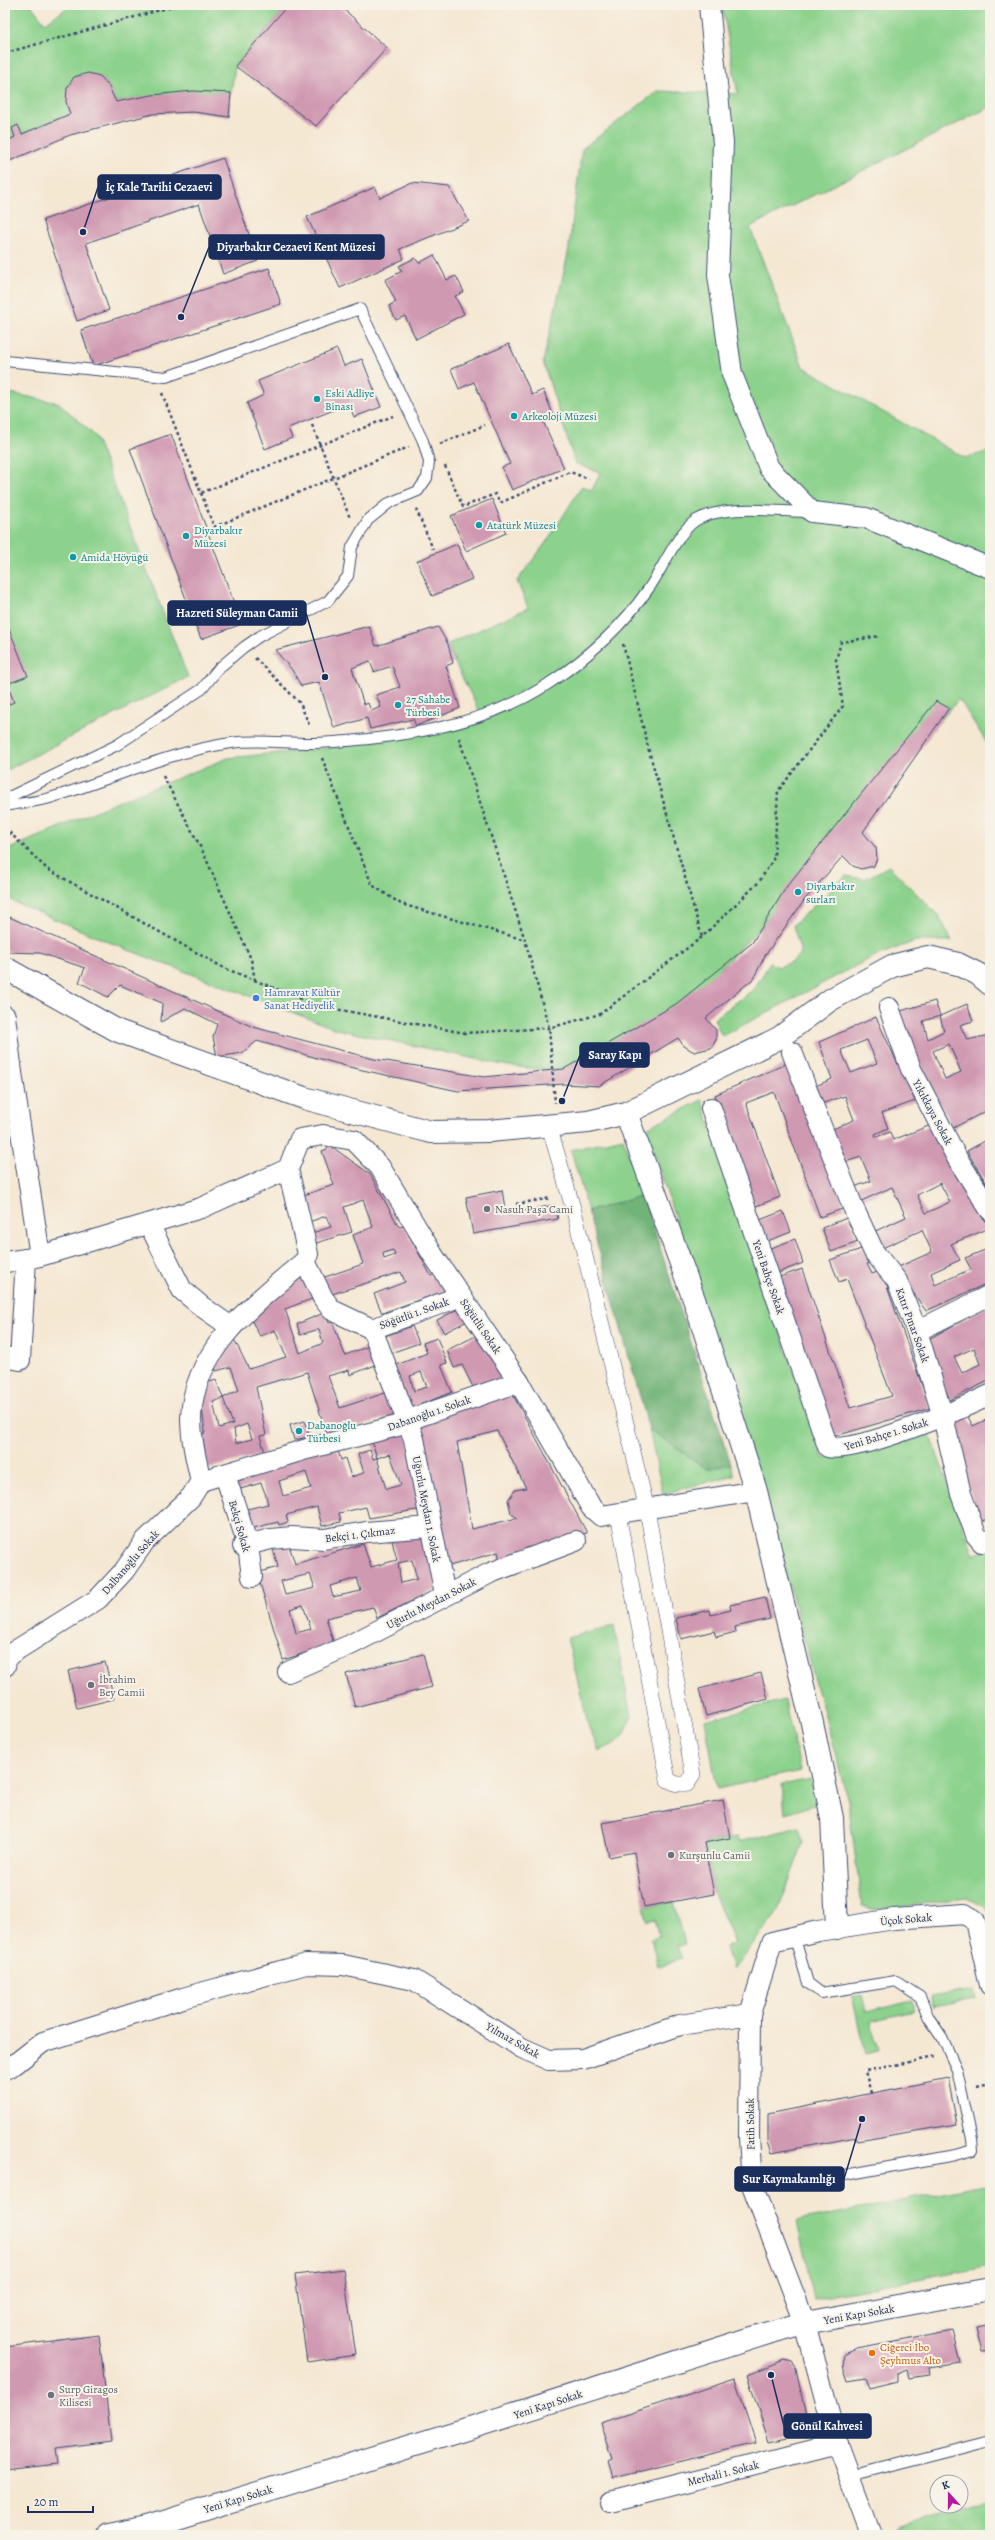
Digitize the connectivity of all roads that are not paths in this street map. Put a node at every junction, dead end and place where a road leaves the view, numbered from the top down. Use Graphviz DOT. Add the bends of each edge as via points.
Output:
graph roads {
  1 [pos="709,5"];
  2 [pos="5,361"];
  3 [pos="812,512"];
  4 [pos="990,568"];
  5 [pos="5,799"];
  6 [pos="5,806"];
  7 [pos="5,968"];
  8 [pos="989,983"];
  9 [pos="889,1008"];
  10 [pos="5,1016"];
  11 [pos="792,1052"];
  12 [pos="9,1074"];
  13 [pos="711,1108"];
  14 [pos="626,1113"];
  15 [pos="552,1116"];
  16 [pos="288,1169"];
  17 [pos="990,1210"];
  18 [pos="149,1224"];
  19 [pos="33,1257"];
  20 [pos="305,1261"];
  21 [pos="5,1262"];
  22 [pos="990,1294"];
  23 [pos="461,1296"];
  24 [pos="231,1327"];
  25 [pos="372,1329"];
  26 [pos="917,1331"];
  27 [pos="5,1357"];
  28 [pos="519,1382"];
  29 [pos="990,1395"];
  30 [pos="943,1417"];
  31 [pos="408,1423"];
  32 [pos="828,1447"];
  33 [pos="225,1475"];
  34 [pos="201,1481"];
  35 [pos="756,1491"];
  36 [pos="647,1509"];
  37 [pos="609,1515"];
  38 [pos="430,1527"];
  39 [pos="576,1541"];
  40 [pos="986,1541"];
  41 [pos="246,1546"];
  42 [pos="252,1577"];
  43 [pos="445,1595"];
  44 [pos="6,1661"];
  45 [pos="288,1672"];
  46 [pos="837,1928"];
  47 [pos="794,1936"];
  48 [pos="772,1942"];
  49 [pos="990,1985"];
  50 [pos="750,2014"];
  51 [pos="5,2069"];
  52 [pos="812,2181"];
  53 [pos="990,2289"];
  54 [pos="805,2323"];
  55 [pos="990,2440"];
  56 [pos="837,2444"];
  57 [pos="849,2476"];
  58 [pos="610,2502"];
  59 [pos="147,2531"];
  60 [pos="109,2535"];
  61 [pos="871,2535"];
  1 -- 3 [label="street" via="723,143 718,275 732,374 769,468"];
  2 -- 5 [label="lane" via="166,377 360,309 408,410 429,462 427,478 418,491 388,503 368,520 352,547 348,576 328,602 260,636 219,668 202,689 117,746"];
  3 -- 4 [label="street" via="866,518"];
  3 -- 6 [label="lane" via="726,511 694,522 683,534 648,590 619,626 547,685 498,709 425,732 316,743 233,742 154,760 48,799"];
  7 -- 15 [label="street" via="118,1032 304,1098 431,1132 489,1131"];
  8 -- 14 [label="street" via="958,964 928,957 892,966 830,1000 779,1038"];
  9 -- 17 [label="street, Yıkıkkaya Sokak" via="911,1069 957,1158"];
  10 -- 12 [label="street"];
  11 -- 26 [label="street, Katır Pınar Sokak" via="853,1208 874,1252 897,1281"];
  12 -- 19 [label="street"];
  13 -- 32 [label="street, Yeni Bahçe Sokak"];
  14 -- 15 [label="street" via="588,1122"];
  14 -- 35 [label="street" via="695,1302"];
  15 -- 36 [label="street"];
  16 -- 18 [label="street" via="201,1208"];
  16 -- 20 [label="street" via="306,1238 308,1254"];
  16 -- 23 [label="street, Söğütlü Sokak" via="300,1139 323,1135 354,1140 380,1167"];
  18 -- 19 [label="street"];
  18 -- 24 [label="street" via="182,1290"];
  19 -- 21 [label="street"];
  19 -- 27 [label="street" via="20,1360"];
  20 -- 24 [label="street" via="250,1307"];
  20 -- 25 [label="street" via="323,1298 332,1310"];
  22 -- 26 [label="street"];
  23 -- 25 [label="street, Söğütlü 1. Sokak"];
  23 -- 28 [label="street, Söğütlü Sokak"];
  24 -- 34 [label="street" via="201,1373 194,1394 192,1433"];
  25 -- 31 [label="street, Söğütlü 1. Sokak"];
  26 -- 30 [label="street, Katır Pınar Sokak"];
  28 -- 31 [label="street, Dabanoğlu 1. Sokak" via="417,1417"];
  28 -- 37 [label="street, Söğütlü Sokak" via="591,1507"];
  29 -- 30 [label="street, Yeni Bahçe 1. Sokak"];
  30 -- 32 [label="street, Yeni Bahçe 1. Sokak" via="852,1446 836,1449"];
  30 -- 40 [label="street, Katır Pınar Sokak" via="961,1494 976,1535"];
  31 -- 33 [label="street, Dabanoğlu 1. Sokak" via="307,1449"];
  31 -- 38 [label="street, Uğurlu Meydan 1. Sokak"];
  33 -- 34 [label="street, Dabanoğlu 1. Sokak"];
  33 -- 41 [label="street, Bekçi Sokak"];
  34 -- 44 [label="street, Dalbanoğlu Sokak" via="191,1497 146,1541 124,1571 98,1599"];
  35 -- 36 [label="street"];
  35 -- 46 [label="street" via="832,1818"];
  36 -- 37 [label="street"];
  36 -- 37 [label="street" via="693,1775 687,1784 668,1780"];
  38 -- 41 [label="street, Bekçi 1. Çıkmaz" via="324,1539 292,1537"];
  38 -- 43 [label="street, Uğurlu Meydan 1. Sokak"];
  39 -- 43 [label="street, Uğurlu Meydan Sokak" via="490,1573"];
  41 -- 42 [label="street, Bekçi Sokak"];
  43 -- 45 [label="street, Uğurlu Meydan Sokak" via="350,1645"];
  46 -- 47 [label="street, Üçok Sokak"];
  46 -- 49 [label="street, Üçok Sokak" via="894,1919 965,1914 975,1921"];
  47 -- 48 [label="street, Üçok Sokak"];
  47 -- 52 [label="lane" via="808,1983 821,1992 896,1981 920,1997 957,2070 973,2150"];
  48 -- 50 [label="street, Fatih Sokak"];
  50 -- 51 [label="street, Yılmaz Sokak" via="680,2025 583,2059 549,2060 522,2048 414,1980 343,1965 306,1964 183,1998 43,2042 16,2064"];
  50 -- 54 [label="street, Fatih Sokak" via="749,2137 752,2185"];
  53 -- 54 [label="street, Yeni Kapı Sokak"];
  54 -- 56 [label="street, Fatih Sokak"];
  54 -- 59 [label="street, Yeni Kapı Sokak"];
  55 -- 57 [label="lane"];
  56 -- 57 [label="street, Fatih Sokak"];
  56 -- 58 [label="street, Merhali 1. Sokak"];
  57 -- 61 [label="street, Fatih Sokak"];
  59 -- 60 [label="street, Yeni Kapı Sokak"];
}
